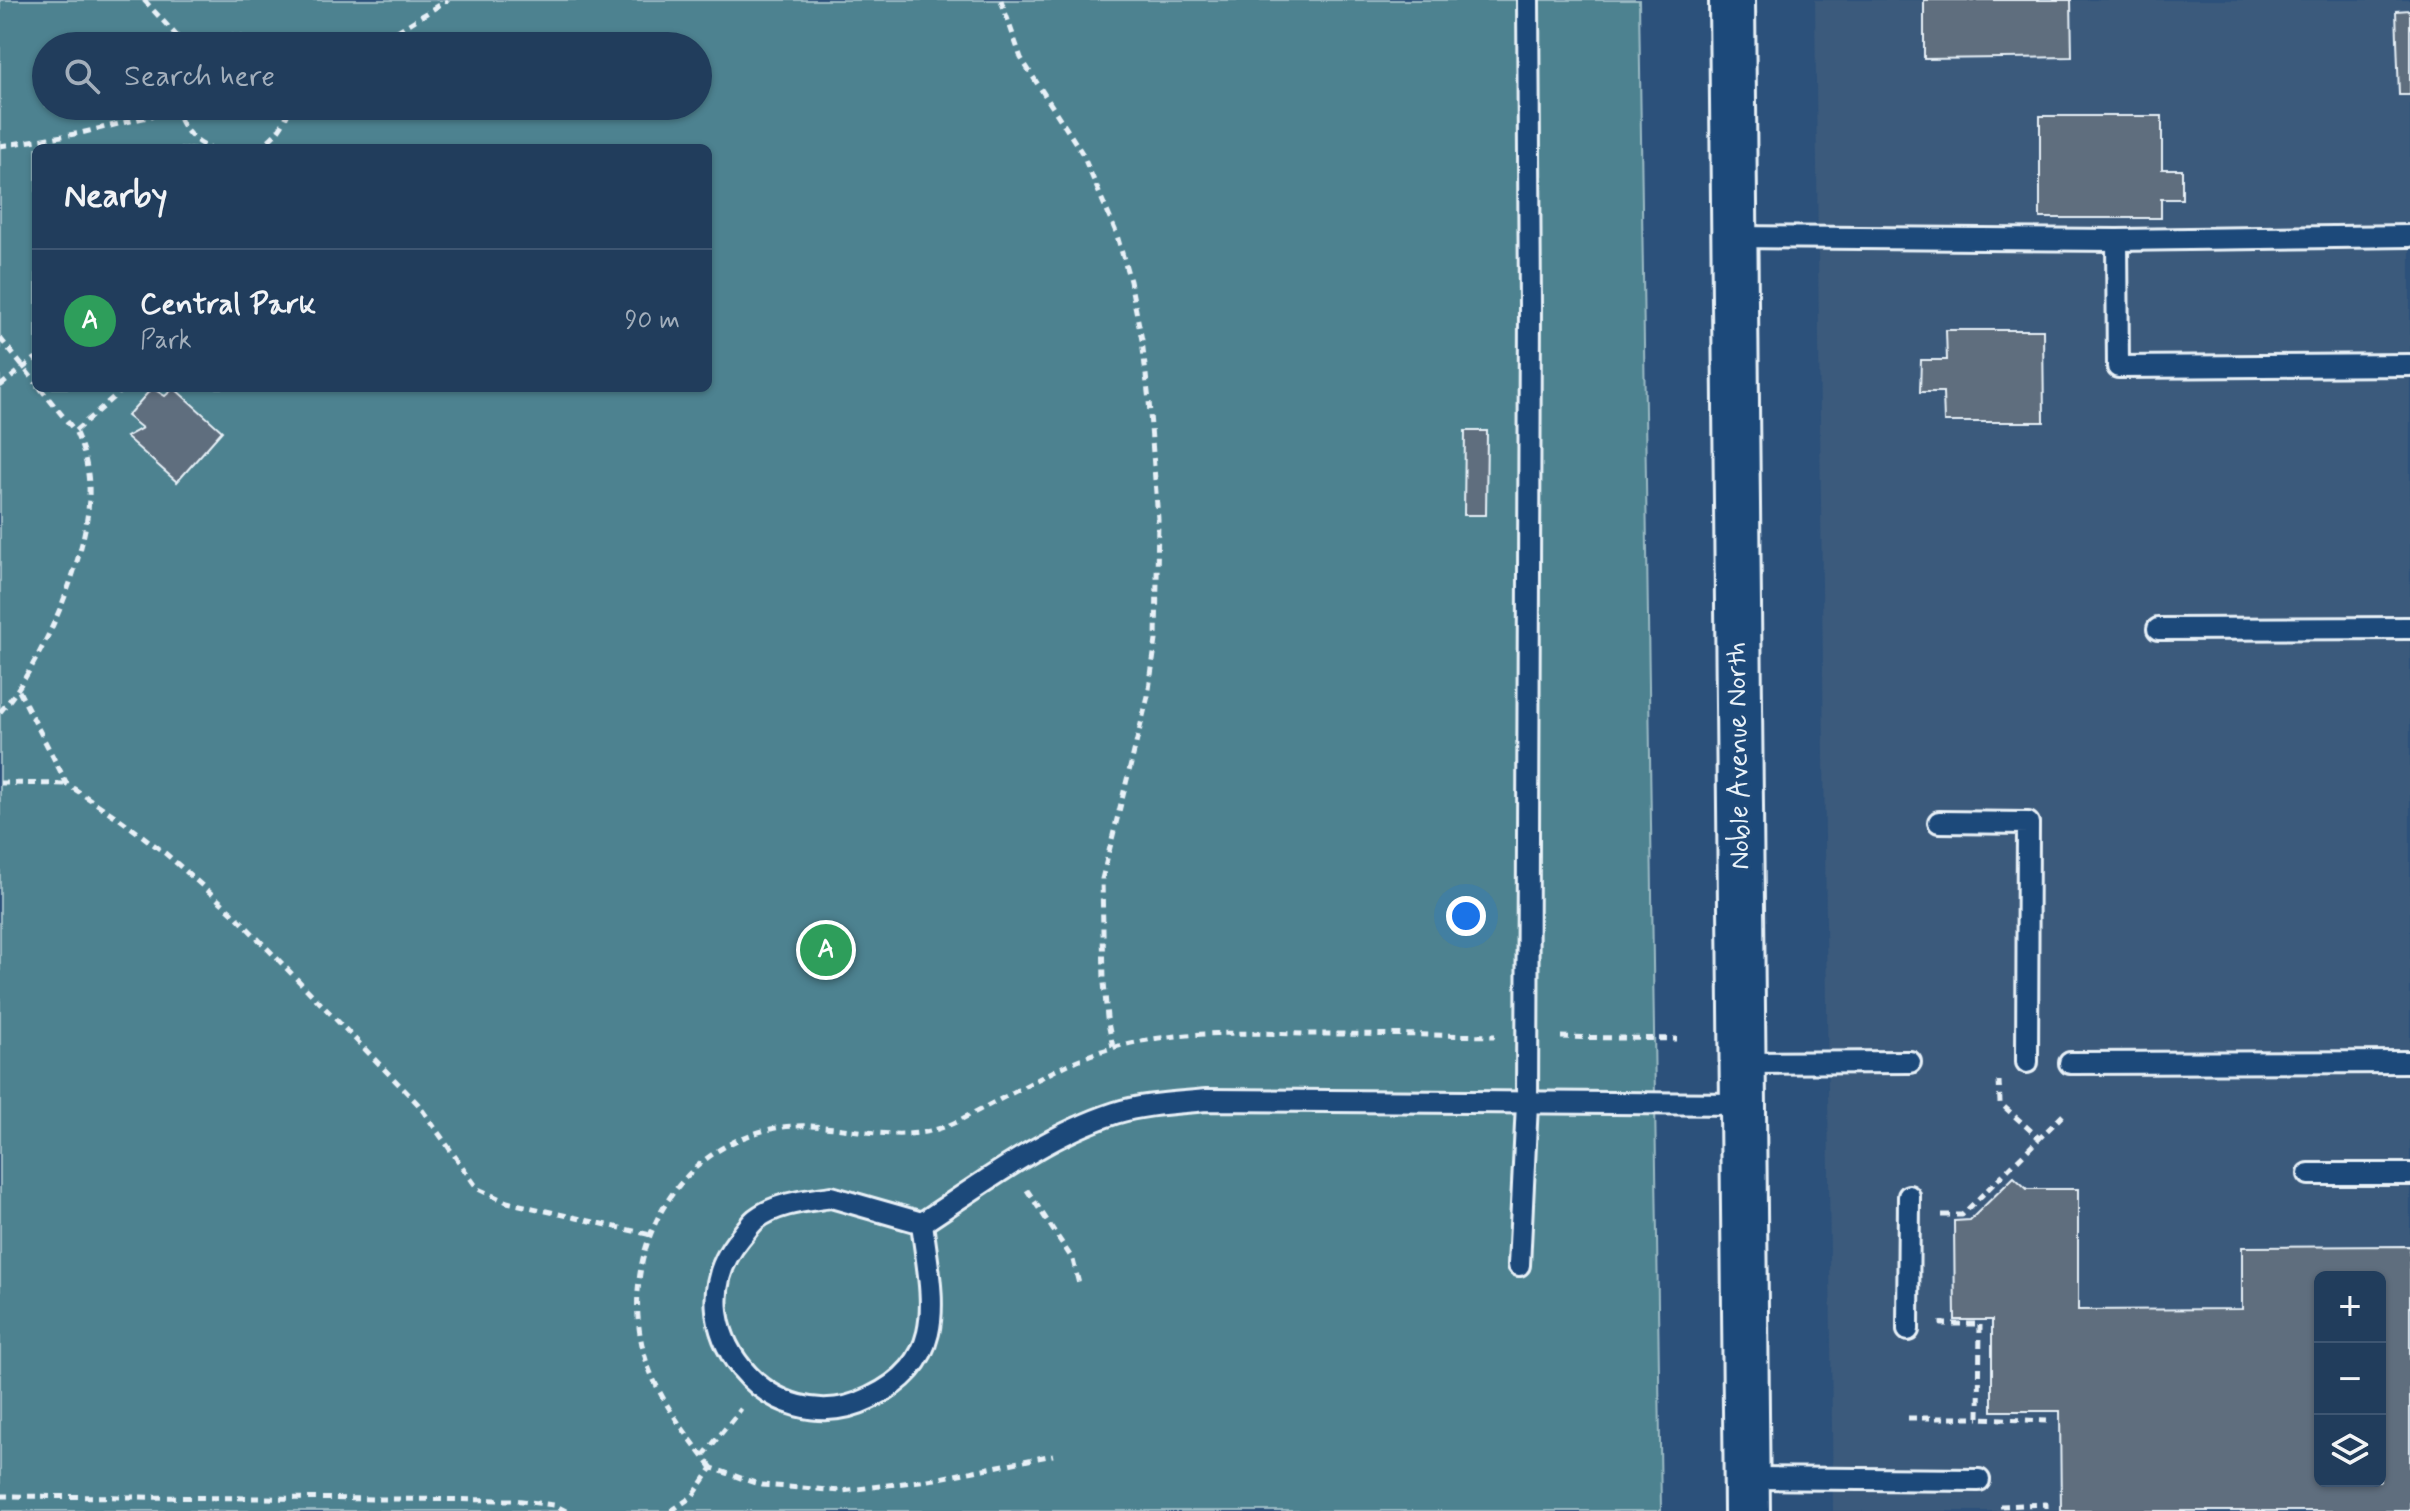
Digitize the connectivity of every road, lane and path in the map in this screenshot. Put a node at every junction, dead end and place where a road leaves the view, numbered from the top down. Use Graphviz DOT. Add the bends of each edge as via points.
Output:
graph roads {
  1 [pos="144,0"];
  2 [pos="448,0"];
  3 [pos="1001,0"];
  4 [pos="1528,0"];
  5 [pos="1732,0"];
  6 [pos="173,32"];
  7 [pos="396,32"];
  8 [pos="130,120"];
  9 [pos="181,120"];
  10 [pos="286,120"];
  11 [pos="201,144"];
  12 [pos="263,144"];
  13 [pos="0,146"];
  14 [pos="2410,236"];
  15 [pos="1734,237"];
  16 [pos="2117,240"];
  17 [pos="0,338"];
  18 [pos="32,361"];
  19 [pos="2410,365"];
  20 [pos="23,367"];
  21 [pos="32,378"];
  22 [pos="0,386"];
  23 [pos="43,392"];
  24 [pos="119,392"];
  25 [pos="75,431"];
  26 [pos="2410,628"];
  27 [pos="2158,629"];
  28 [pos="19,691"];
  29 [pos="0,712"];
  30 [pos="0,783"];
  31 [pos="67,784"];
  32 [pos="1939,822"];
  33 [pos="1113,1047"];
  34 [pos="1910,1062"];
  35 [pos="2027,1062"];
  36 [pos="2410,1062"];
  37 [pos="2070,1063"];
  38 [pos="1999,1076"];
  39 [pos="1744,1084"];
  40 [pos="1527,1104"];
  41 [pos="2063,1115"];
  42 [pos="2039,1138"];
  43 [pos="1011,1166"];
  44 [pos="2309,1174"];
  45 [pos="2410,1174"];
  46 [pos="1909,1196"];
  47 [pos="922,1223"];
  48 [pos="1942,1230"];
  49 [pos="651,1235"];
  50 [pos="1519,1265"];
  51 [pos="1079,1284"];
  52 [pos="1942,1308"];
  53 [pos="1908,1330"];
  54 [pos="760,1387"];
  55 [pos="1908,1418"];
  56 [pos="1979,1418"];
  57 [pos="2047,1421"];
  58 [pos="1053,1455"];
  59 [pos="703,1456"];
  60 [pos="1979,1480"];
  61 [pos="1746,1495"];
  62 [pos="0,1496"];
  63 [pos="1992,1506"];
  64 [pos="566,1511"];
  65 [pos="671,1511"];
  66 [pos="2046,1511"];
  1 -- 6 [label="path"];
  2 -- 7 [label="path"];
  3 -- 33 [label="path" via="1021,58 1082,153 1116,232 1142,340 1149,401 1158,531 1156,640 1148,696 1102,879 1105,994"];
  4 -- 40 [label="lane"];
  5 -- 15 [label="street, Noble Avenue North"];
  8 -- 13 [label="path"];
  9 -- 11 [label="path"];
  10 -- 12 [label="path"];
  14 -- 16 [label="lane"];
  15 -- 16 [label="lane"];
  15 -- 39 [label="street, Noble Avenue North"];
  16 -- 19 [label="lane" via="2118,367"];
  17 -- 20 [label="path"];
  18 -- 20 [label="path"];
  20 -- 21 [label="path"];
  20 -- 22 [label="path"];
  23 -- 25 [label="path"];
  24 -- 25 [label="path"];
  25 -- 28 [label="path" via="89,475 85,535 52,626"];
  26 -- 27 [label="lane"];
  28 -- 29 [label="path"];
  28 -- 31 [label="path"];
  30 -- 31 [label="path"];
  31 -- 49 [label="path" via="165,853 232,912 418,1104 478,1189 507,1202"];
  32 -- 35 [label="lane" via="2028,823"];
  34 -- 39 [label="lane"];
  36 -- 37 [label="lane"];
  38 -- 42 [label="path" via="2000,1103"];
  39 -- 40 [label="lane"];
  39 -- 61 [label="street, Noble Avenue North"];
  40 -- 43 [label="lane" via="1207,1100 1156,1106 1118,1112 1076,1128"];
  40 -- 50 [label="lane"];
  41 -- 42 [label="path"];
  42 -- 48 [label="path" via="1962,1215 1942,1214"];
  43 -- 47 [label="lane"];
  43 -- 51 [label="path" via="1073,1260"];
  44 -- 45 [label="lane"];
  46 -- 53 [label="lane"];
  47 -- 54 [label="lane" via="931,1331 915,1363 890,1389 858,1405 822,1410 786,1402"];
  47 -- 54 [label="lane" via="831,1197 789,1203 755,1220 726,1254 717,1288 718,1324 732,1357"];
  52 -- 56 [label="path" via="1942,1324 1980,1324"];
  54 -- 59 [label="path"];
  55 -- 56 [label="path"];
  56 -- 57 [label="path"];
  58 -- 65 [label="path" via="842,1491 761,1485 712,1468 693,1496"];
  60 -- 61 [label="lane"];
  62 -- 64 [label="path" via="514,1500"];
  63 -- 66 [label="path" via="2046,1504"];
}
